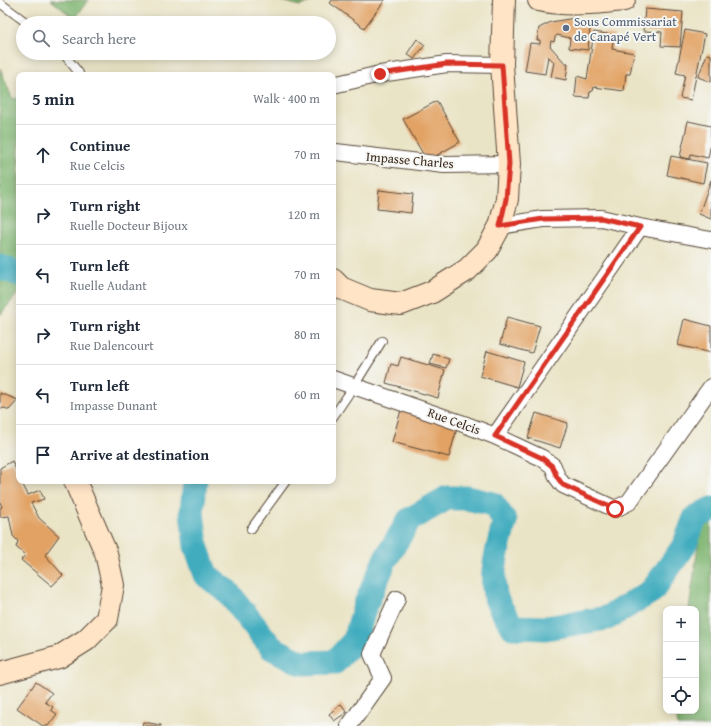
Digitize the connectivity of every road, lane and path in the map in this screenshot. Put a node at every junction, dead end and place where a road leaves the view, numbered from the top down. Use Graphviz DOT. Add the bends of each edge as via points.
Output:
graph roads {
  1 [pos="504,0"];
  2 [pos="539,0"];
  3 [pos="624,0"];
  4 [pos="0,3"];
  5 [pos="17,16"];
  6 [pos="69,60"];
  7 [pos="502,65"];
  8 [pos="78,72"];
  9 [pos="336,84"];
  10 [pos="336,152"];
  11 [pos="509,164"];
  12 [pos="500,226"];
  13 [pos="640,227"];
  14 [pos="711,240"];
  15 [pos="336,288"];
  16 [pos="382,341"];
  17 [pos="336,380"];
  18 [pos="354,386"];
  19 [pos="711,387"];
  20 [pos="336,413"];
  21 [pos="495,436"];
  22 [pos="76,484"];
  23 [pos="284,484"];
  24 [pos="251,529"];
  25 [pos="397,599"];
  26 [pos="0,673"];
  27 [pos="349,726"];
  1 -- 7 [label="street"];
  2 -- 3 [label="street" via="563,4"];
  4 -- 5 [label="lane"];
  6 -- 8 [label="lane"];
  7 -- 9 [label="street" via="447,64 380,74"];
  7 -- 11 [label="street"];
  10 -- 11 [label="street, Impasse Charles" via="444,165"];
  11 -- 12 [label="street" via="506,199"];
  12 -- 13 [label="street" via="543,219 601,218"];
  12 -- 15 [label="street" via="487,250 467,270 432,292 401,304 370,300"];
  13 -- 14 [label="street"];
  13 -- 21 [label="street"];
  16 -- 18 [label="lane"];
  17 -- 18 [label="street, Rue Celcis"];
  18 -- 20 [label="lane"];
  18 -- 21 [label="street, Rue Celcis"];
  19 -- 21 [label="street, Rue Celcis" via="629,502 615,509 563,485 552,466 542,458"];
  22 -- 26 [label="street" via="106,553 113,585 107,619 86,640 59,657"];
  23 -- 24 [label="lane"];
  25 -- 27 [label="street" via="372,654 383,678"];
}
